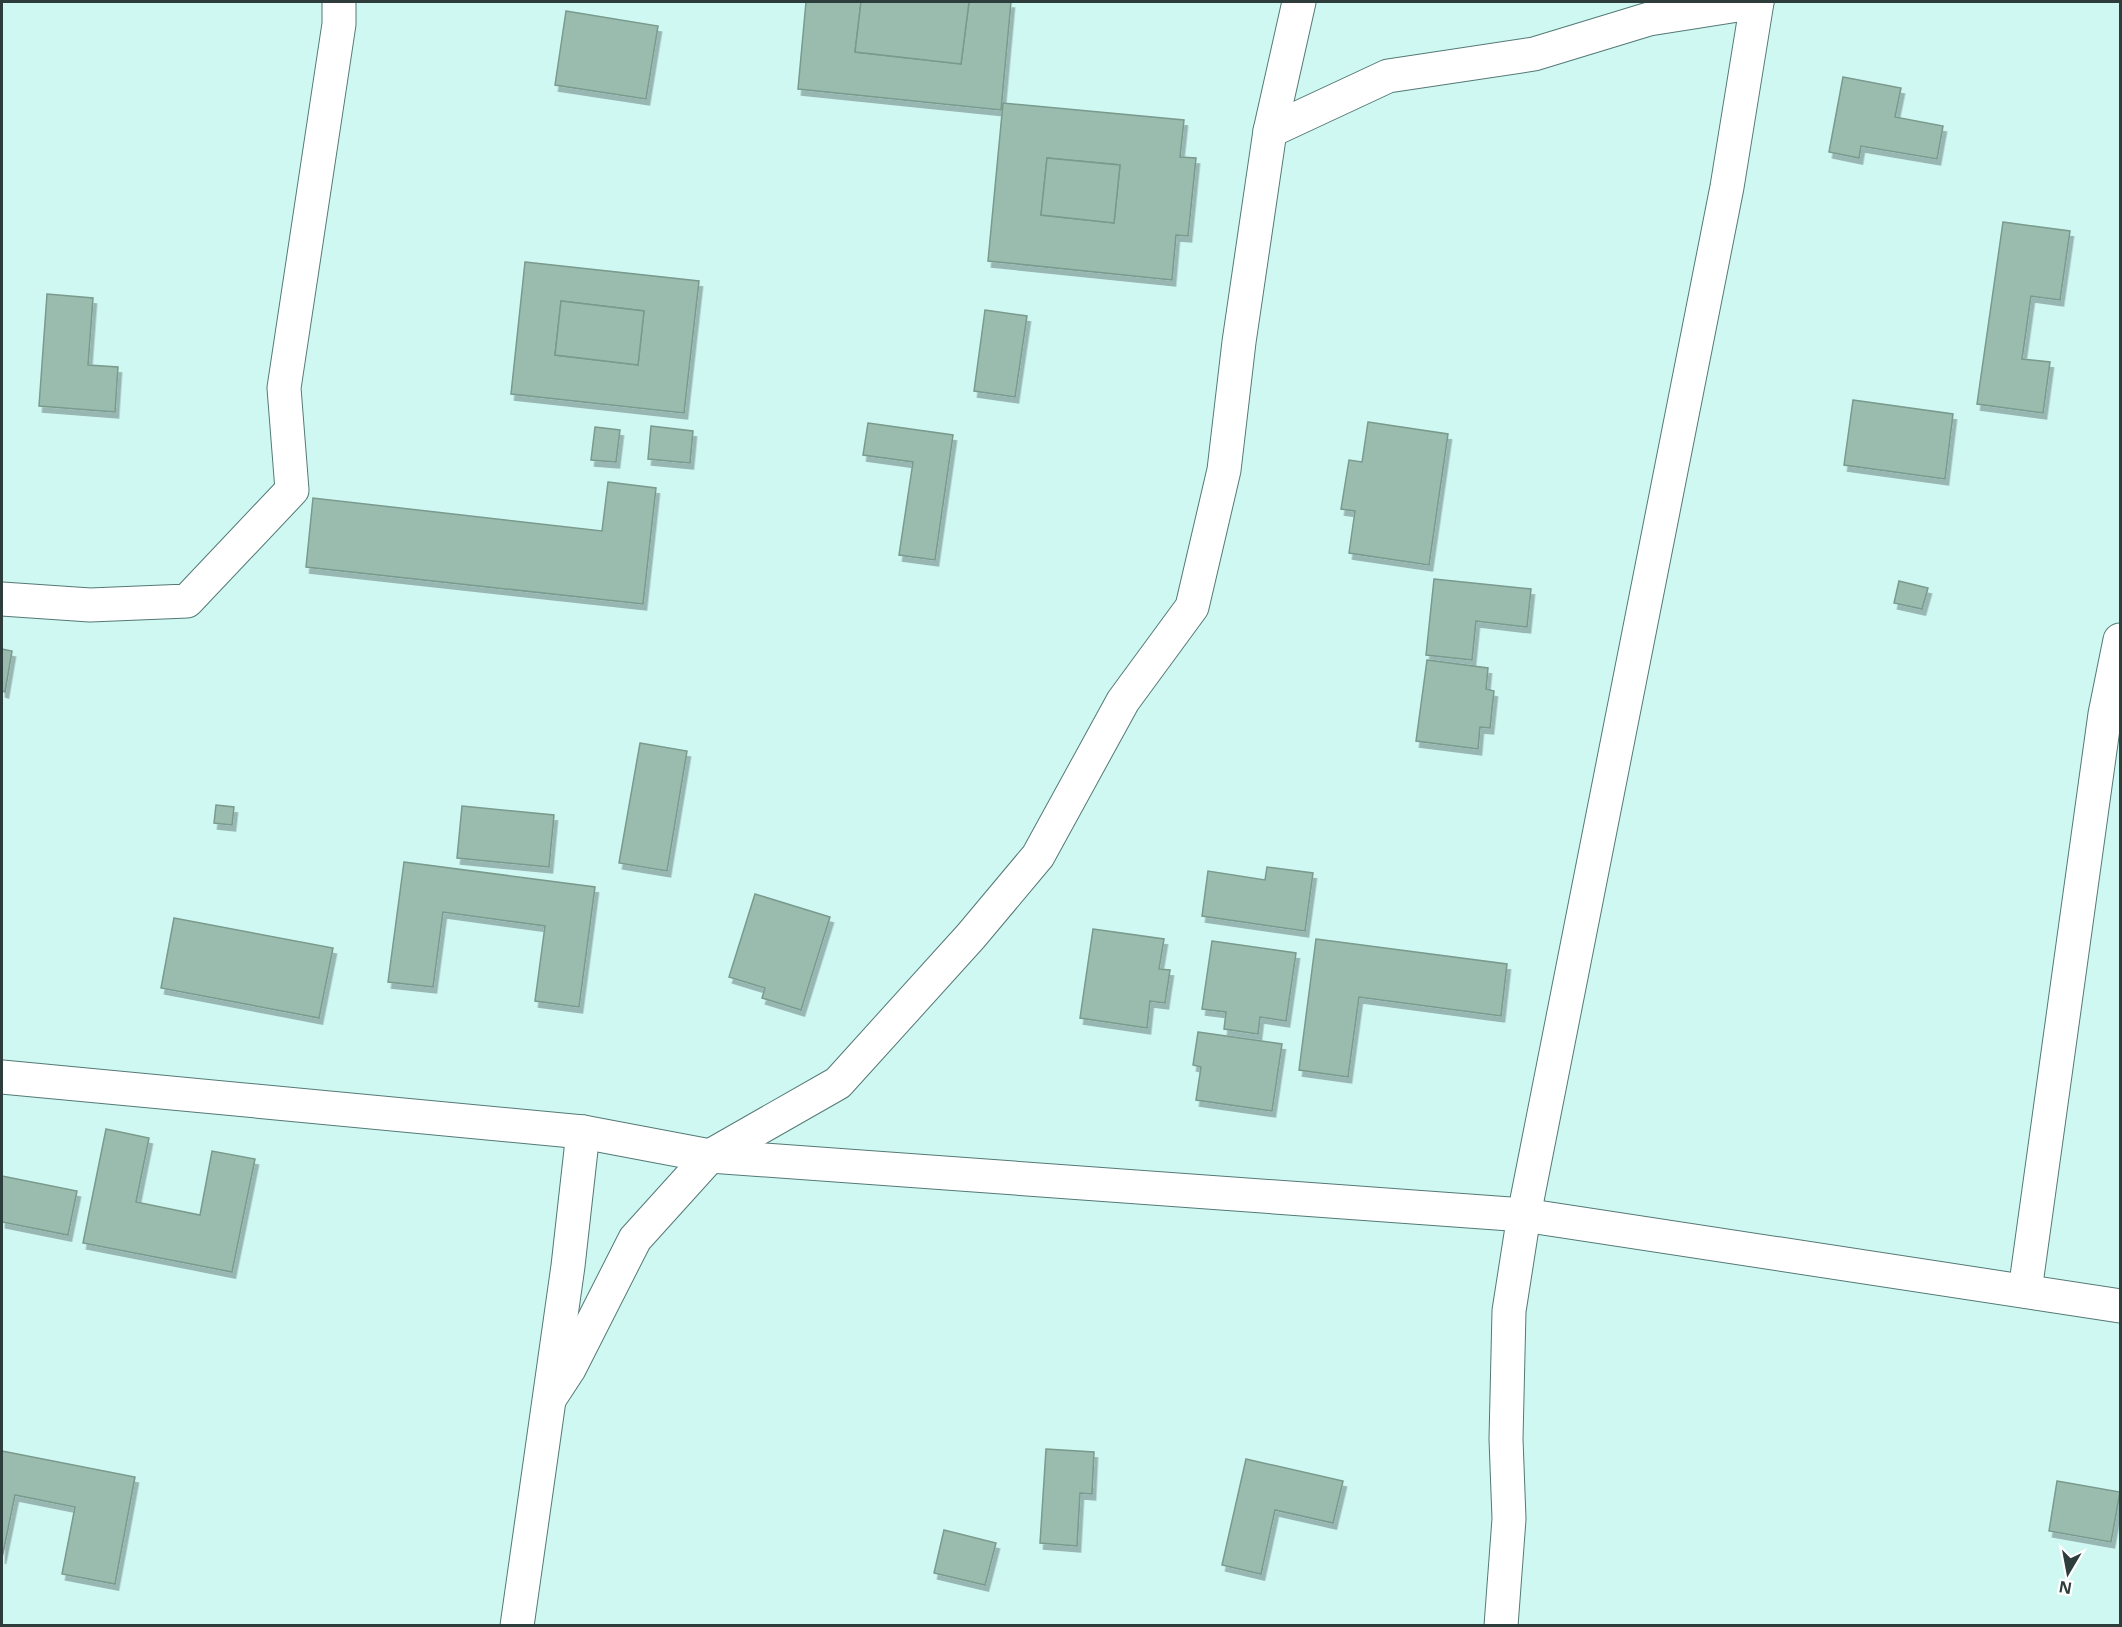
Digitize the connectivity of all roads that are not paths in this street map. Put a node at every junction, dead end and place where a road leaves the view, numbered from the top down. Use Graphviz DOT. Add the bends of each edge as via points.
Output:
graph roads {
  1 [pos="339,2"];
  2 [pos="1299,2"];
  3 [pos="1757,2"];
  4 [pos="1270,131"];
  5 [pos="2,599"];
  6 [pos="2121,640"];
  7 [pos="2,1077"];
  8 [pos="583,1132"];
  9 [pos="710,1156"];
  10 [pos="1524,1215"];
  11 [pos="2025,1291"];
  12 [pos="2121,1306"];
  13 [pos="550,1398"];
  14 [pos="517,1626"];
  15 [pos="1501,1626"];
  1 -- 5 [label="street" via="339,24 284,388 292,490 188,601 90,606"];
  2 -- 4 [label="street"];
  3 -- 4 [label="street" via="1649,19 1534,54 1388,76"];
  3 -- 10 [label="street" via="1727,187"];
  4 -- 9 [label="street" via="1224,470 1192,607 1122,701 1038,856 971,936 838,1083"];
  6 -- 11 [label="street" via="2106,714"];
  7 -- 8 [label="street"];
  8 -- 9 [label="street"];
  8 -- 13 [label="street"];
  9 -- 10 [label="street"];
  9 -- 13 [label="street" via="635,1239 569,1369"];
  10 -- 11 [label="street"];
  10 -- 15 [label="street" via="1509,1311 1509,1519"];
  11 -- 12 [label="street"];
  13 -- 14 [label="street"];
}
